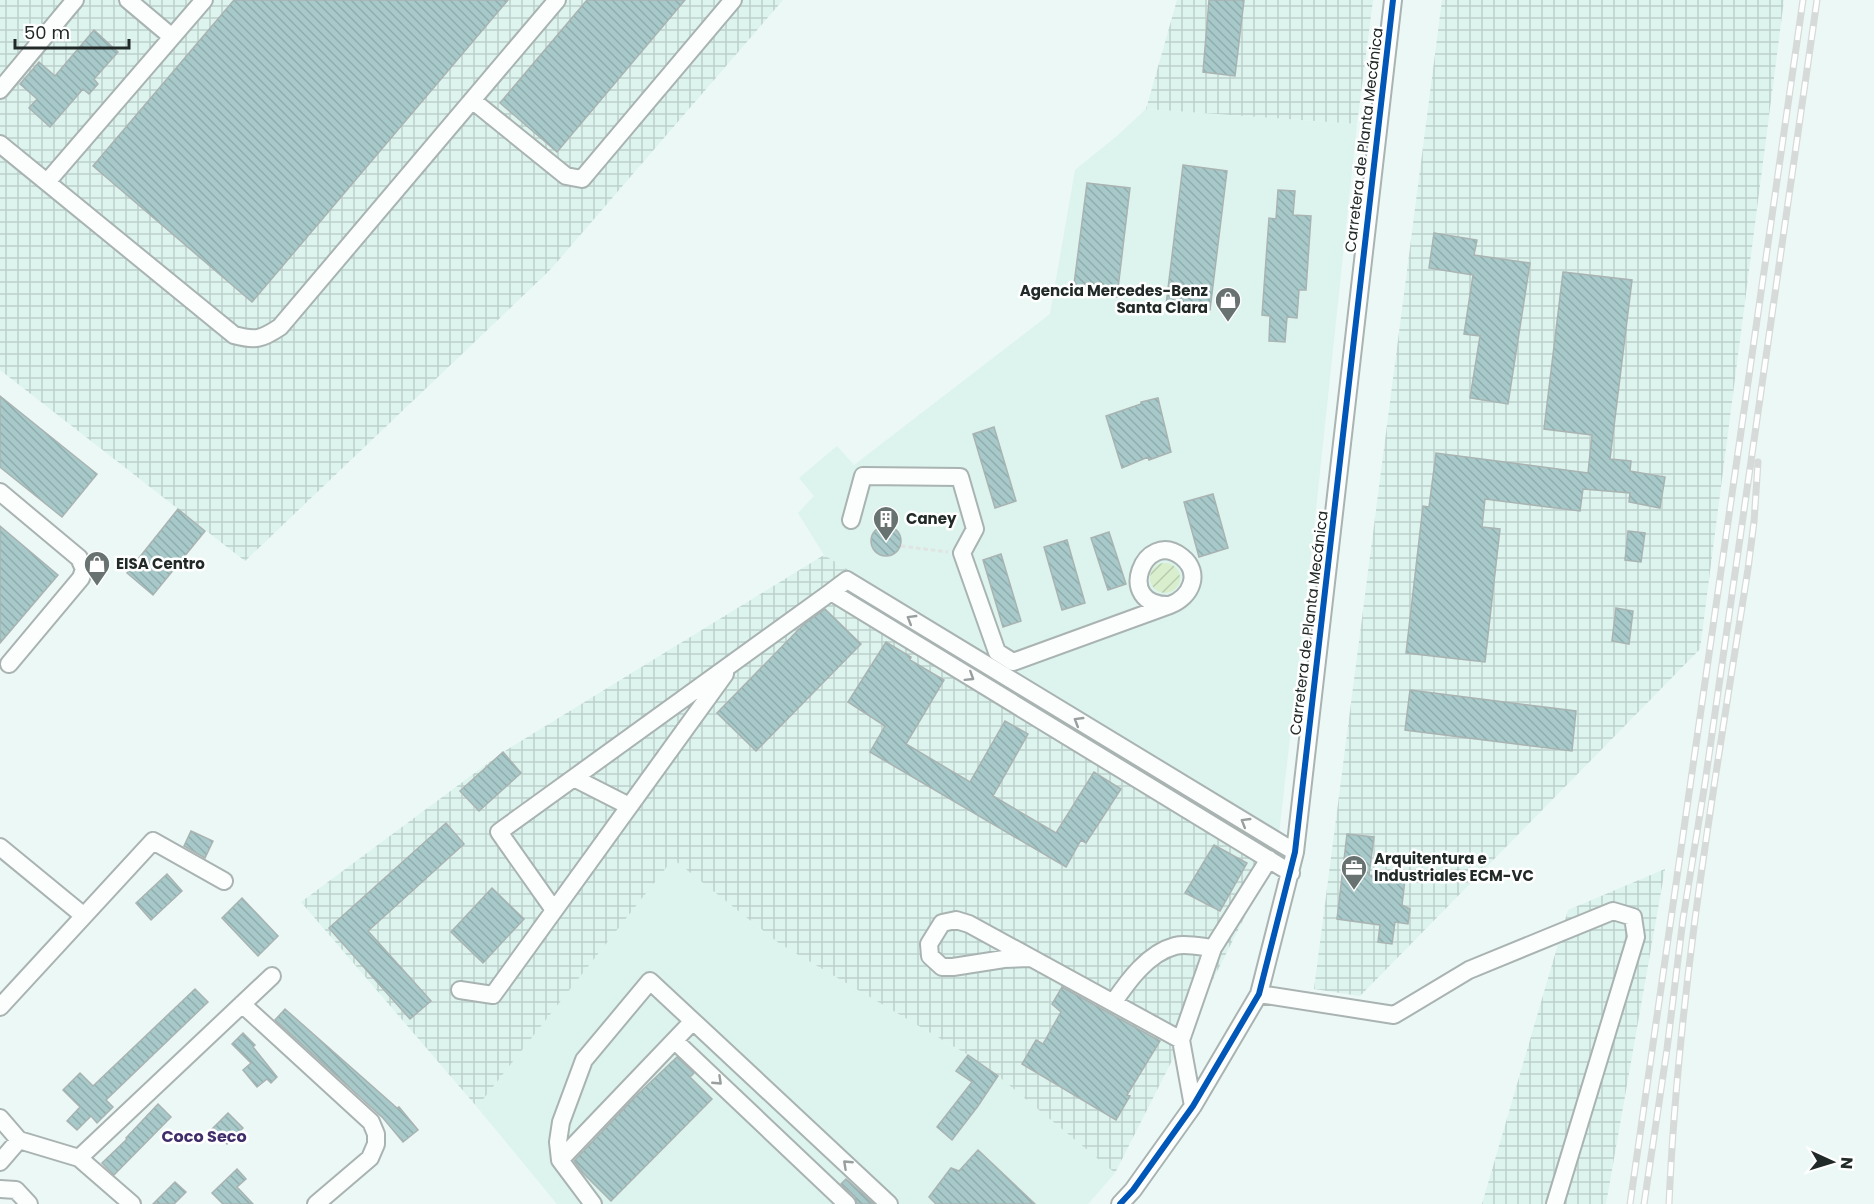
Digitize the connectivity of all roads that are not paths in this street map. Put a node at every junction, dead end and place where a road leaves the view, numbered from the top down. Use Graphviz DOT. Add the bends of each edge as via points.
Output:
graph roads {
  1 [pos="75,0"];
  2 [pos="128,0"];
  3 [pos="204,0"];
  4 [pos="557,0"];
  5 [pos="733,0"];
  6 [pos="1392,0"];
  7 [pos="172,37"];
  8 [pos="0,90"];
  9 [pos="472,100"];
  10 [pos="0,144"];
  11 [pos="47,182"];
  12 [pos="0,492"];
  13 [pos="851,520"];
  14 [pos="831,592"];
  15 [pos="1170,605"];
  16 [pos="734,662"];
  17 [pos="9,664"];
  18 [pos="574,778"];
  19 [pos="629,806"];
  20 [pos="0,847"];
  21 [pos="1295,852"];
  22 [pos="1269,859"];
  23 [pos="1291,873"];
  24 [pos="224,882"];
  25 [pos="554,910"];
  26 [pos="84,916"];
  27 [pos="1213,948"];
  28 [pos="1031,958"];
  29 [pos="272,976"];
  30 [pos="460,990"];
  31 [pos="1259,994"];
  32 [pos="1113,1003"];
  33 [pos="242,1004"];
  34 [pos="0,1007"];
  35 [pos="693,1021"];
  36 [pos="1181,1040"];
  37 [pos="675,1041"];
  38 [pos="1192,1106"];
  39 [pos="0,1118"];
  40 [pos="19,1140"];
  41 [pos="79,1158"];
  42 [pos="560,1160"];
  43 [pos="0,1162"];
  44 [pos="0,1189"];
  45 [pos="29,1204"];
  46 [pos="132,1204"];
  47 [pos="316,1204"];
  48 [pos="593,1204"];
  49 [pos="847,1204"];
  50 [pos="889,1204"];
  51 [pos="1120,1204"];
  52 [pos="1555,1204"];
  1 -- 8 [label="street"];
  2 -- 7 [label="street"];
  3 -- 7 [label="street"];
  4 -- 9 [label="street"];
  5 -- 9 [label="street" via="582,179 566,176"];
  6 -- 21 [label="street, Carretera de Planta Mecánica"];
  7 -- 11 [label="street"];
  9 -- 11 [label="street" via="280,327 252,340 234,335"];
  10 -- 11 [label="street"];
  12 -- 17 [label="street" via="79,558 84,569 81,578"];
  13 -- 15 [label="street" via="863,476 960,477 975,529 962,553 997,652 1013,662"];
  14 -- 16 [label="street"];
  21 -- 14 [label="street, one-way" via="847,580"];
  14 -- 22 [label="street, one-way"];
  16 -- 18 [label="street"];
  16 -- 19 [label="street"];
  18 -- 19 [label="street"];
  18 -- 25 [label="street" via="499,832"];
  19 -- 25 [label="street"];
  20 -- 26 [label="street"];
  21 -- 23 [label="street, Carretera de Planta Mecánica"];
  22 -- 23 [label="street"];
  22 -- 27 [label="street"];
  23 -- 31 [label="street, Carretera de Planta Mecánica"];
  24 -- 26 [label="street" via="153,841"];
  25 -- 30 [label="street" via="493,995"];
  26 -- 34 [label="street"];
  27 -- 32 [label="street" via="1176,945 1151,957"];
  27 -- 36 [label="street"];
  28 -- 28 [label="street" via="969,924 956,921 942,924 929,944 930,956 942,967"];
  28 -- 32 [label="street"];
  29 -- 33 [label="street"];
  31 -- 38 [label="street, Carretera de Planta Mecánica"];
  31 -- 52 [label="street" via="1394,1015 1469,970 1613,911 1633,917 1636,937"];
  32 -- 36 [label="street"];
  33 -- 41 [label="street"];
  33 -- 47 [label="street" via="374,1127 376,1144 370,1158"];
  35 -- 37 [label="street"];
  35 -- 42 [label="street" via="651,981 584,1060 561,1122"];
  50 -- 35 [label="street, one-way"];
  36 -- 38 [label="street"];
  37 -- 42 [label="street"];
  37 -- 49 [label="street, one-way"];
  38 -- 51 [label="street, Carretera de Planta Mecánica"];
  39 -- 40 [label="street"];
  40 -- 41 [label="street"];
  40 -- 43 [label="street"];
  41 -- 46 [label="street"];
  42 -- 48 [label="street"];
  44 -- 45 [label="street" via="16,1190"];
}
